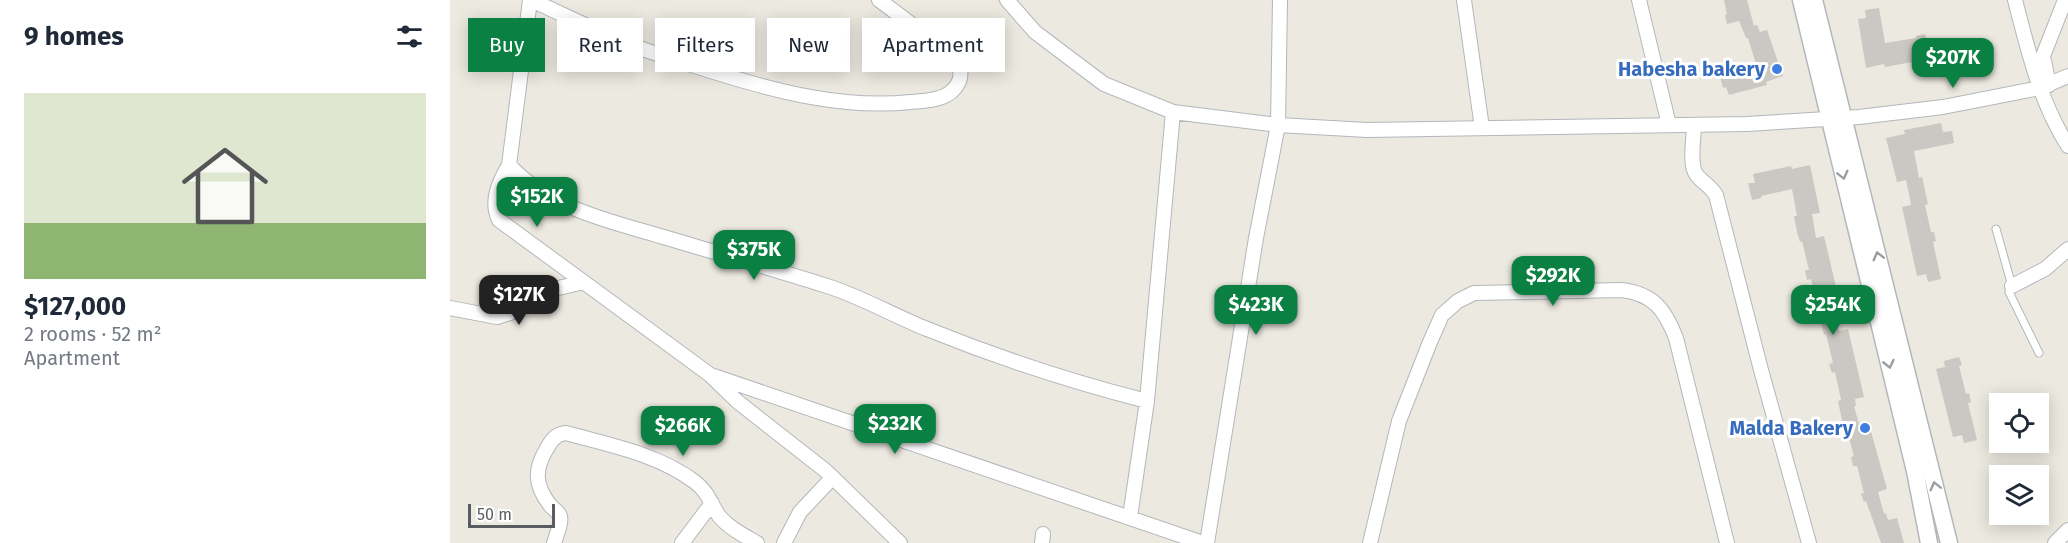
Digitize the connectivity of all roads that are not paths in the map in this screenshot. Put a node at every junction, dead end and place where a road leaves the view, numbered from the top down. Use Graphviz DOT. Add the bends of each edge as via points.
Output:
graph roads {
  1 [pos="530,0"];
  2 [pos="879,0"];
  3 [pos="1007,0"];
  4 [pos="1280,0"];
  5 [pos="1464,0"];
  6 [pos="1639,0"];
  7 [pos="1801,0"];
  8 [pos="1814,0"];
  9 [pos="2015,0"];
  10 [pos="2065,0"];
  11 [pos="2068,76"];
  12 [pos="2044,86"];
  13 [pos="1173,111"];
  14 [pos="1835,118"];
  15 [pos="1278,125"];
  16 [pos="1669,125"];
  17 [pos="1694,125"];
  18 [pos="1482,128"];
  19 [pos="2068,146"];
  20 [pos="509,165"];
  21 [pos="1996,230"];
  22 [pos="2068,249"];
  23 [pos="584,282"];
  24 [pos="2012,286"];
  25 [pos="450,308"];
  26 [pos="2039,353"];
  27 [pos="709,374"];
  28 [pos="1147,401"];
  29 [pos="832,478"];
  30 [pos="712,503"];
  31 [pos="1130,517"];
  32 [pos="2068,530"];
  33 [pos="554,543"];
  34 [pos="682,543"];
  35 [pos="757,543"];
  36 [pos="784,543"];
  37 [pos="900,543"];
  38 [pos="1205,543"];
  39 [pos="1370,543"];
  40 [pos="1727,543"];
  41 [pos="1809,543"];
  42 [pos="1929,543"];
  43 [pos="1949,543"];
  44 [pos="2055,543"];
  1 -- 2 [label="street" via="638,47 765,88 845,103 886,105 951,93 961,76 954,56"];
  1 -- 20 [label="street"];
  3 -- 13 [label="street" via="1035,32 1087,73 1113,88"];
  4 -- 15 [label="street"];
  5 -- 18 [label="street"];
  6 -- 16 [label="street"];
  7 -- 14 [label="street"];
  8 -- 14 [label="street"];
  9 -- 12 [label="street"];
  10 -- 12 [label="street" via="2043,56"];
  11 -- 12 [label="street"];
  12 -- 14 [label="street" via="1943,107"];
  12 -- 19 [label="street" via="2054,124"];
  13 -- 15 [label="street"];
  13 -- 28 [label="street"];
  14 -- 17 [label="street"];
  14 -- 42 [label="street, one-way"];
  43 -- 14 [label="street, one-way"];
  15 -- 18 [label="street" via="1367,130"];
  15 -- 38 [label="street"];
  16 -- 17 [label="street"];
  16 -- 18 [label="street"];
  17 -- 41 [label="street" via="1693,167 1716,195"];
  20 -- 23 [label="street" via="498,183 495,211 499,220"];
  20 -- 28 [label="street" via="523,181 543,194 591,215 830,287 1023,365"];
  21 -- 24 [label="lane"];
  22 -- 24 [label="street" via="2045,269"];
  23 -- 25 [label="street" via="554,289 496,317"];
  23 -- 27 [label="street"];
  24 -- 26 [label="lane" via="2009,292 2013,302"];
  27 -- 29 [label="street"];
  27 -- 31 [label="street"];
  28 -- 31 [label="street"];
  29 -- 36 [label="street" via="800,512"];
  29 -- 37 [label="street"];
  30 -- 33 [label="street" via="694,481 652,458 558,433 537,471 545,498 560,516"];
  30 -- 34 [label="street"];
  30 -- 35 [label="street" via="730,527"];
  31 -- 38 [label="street"];
  32 -- 44 [label="street"];
  39 -- 40 [label="street" via="1399,421 1442,315 1474,293 1622,290 1638,292 1668,317"];
}
